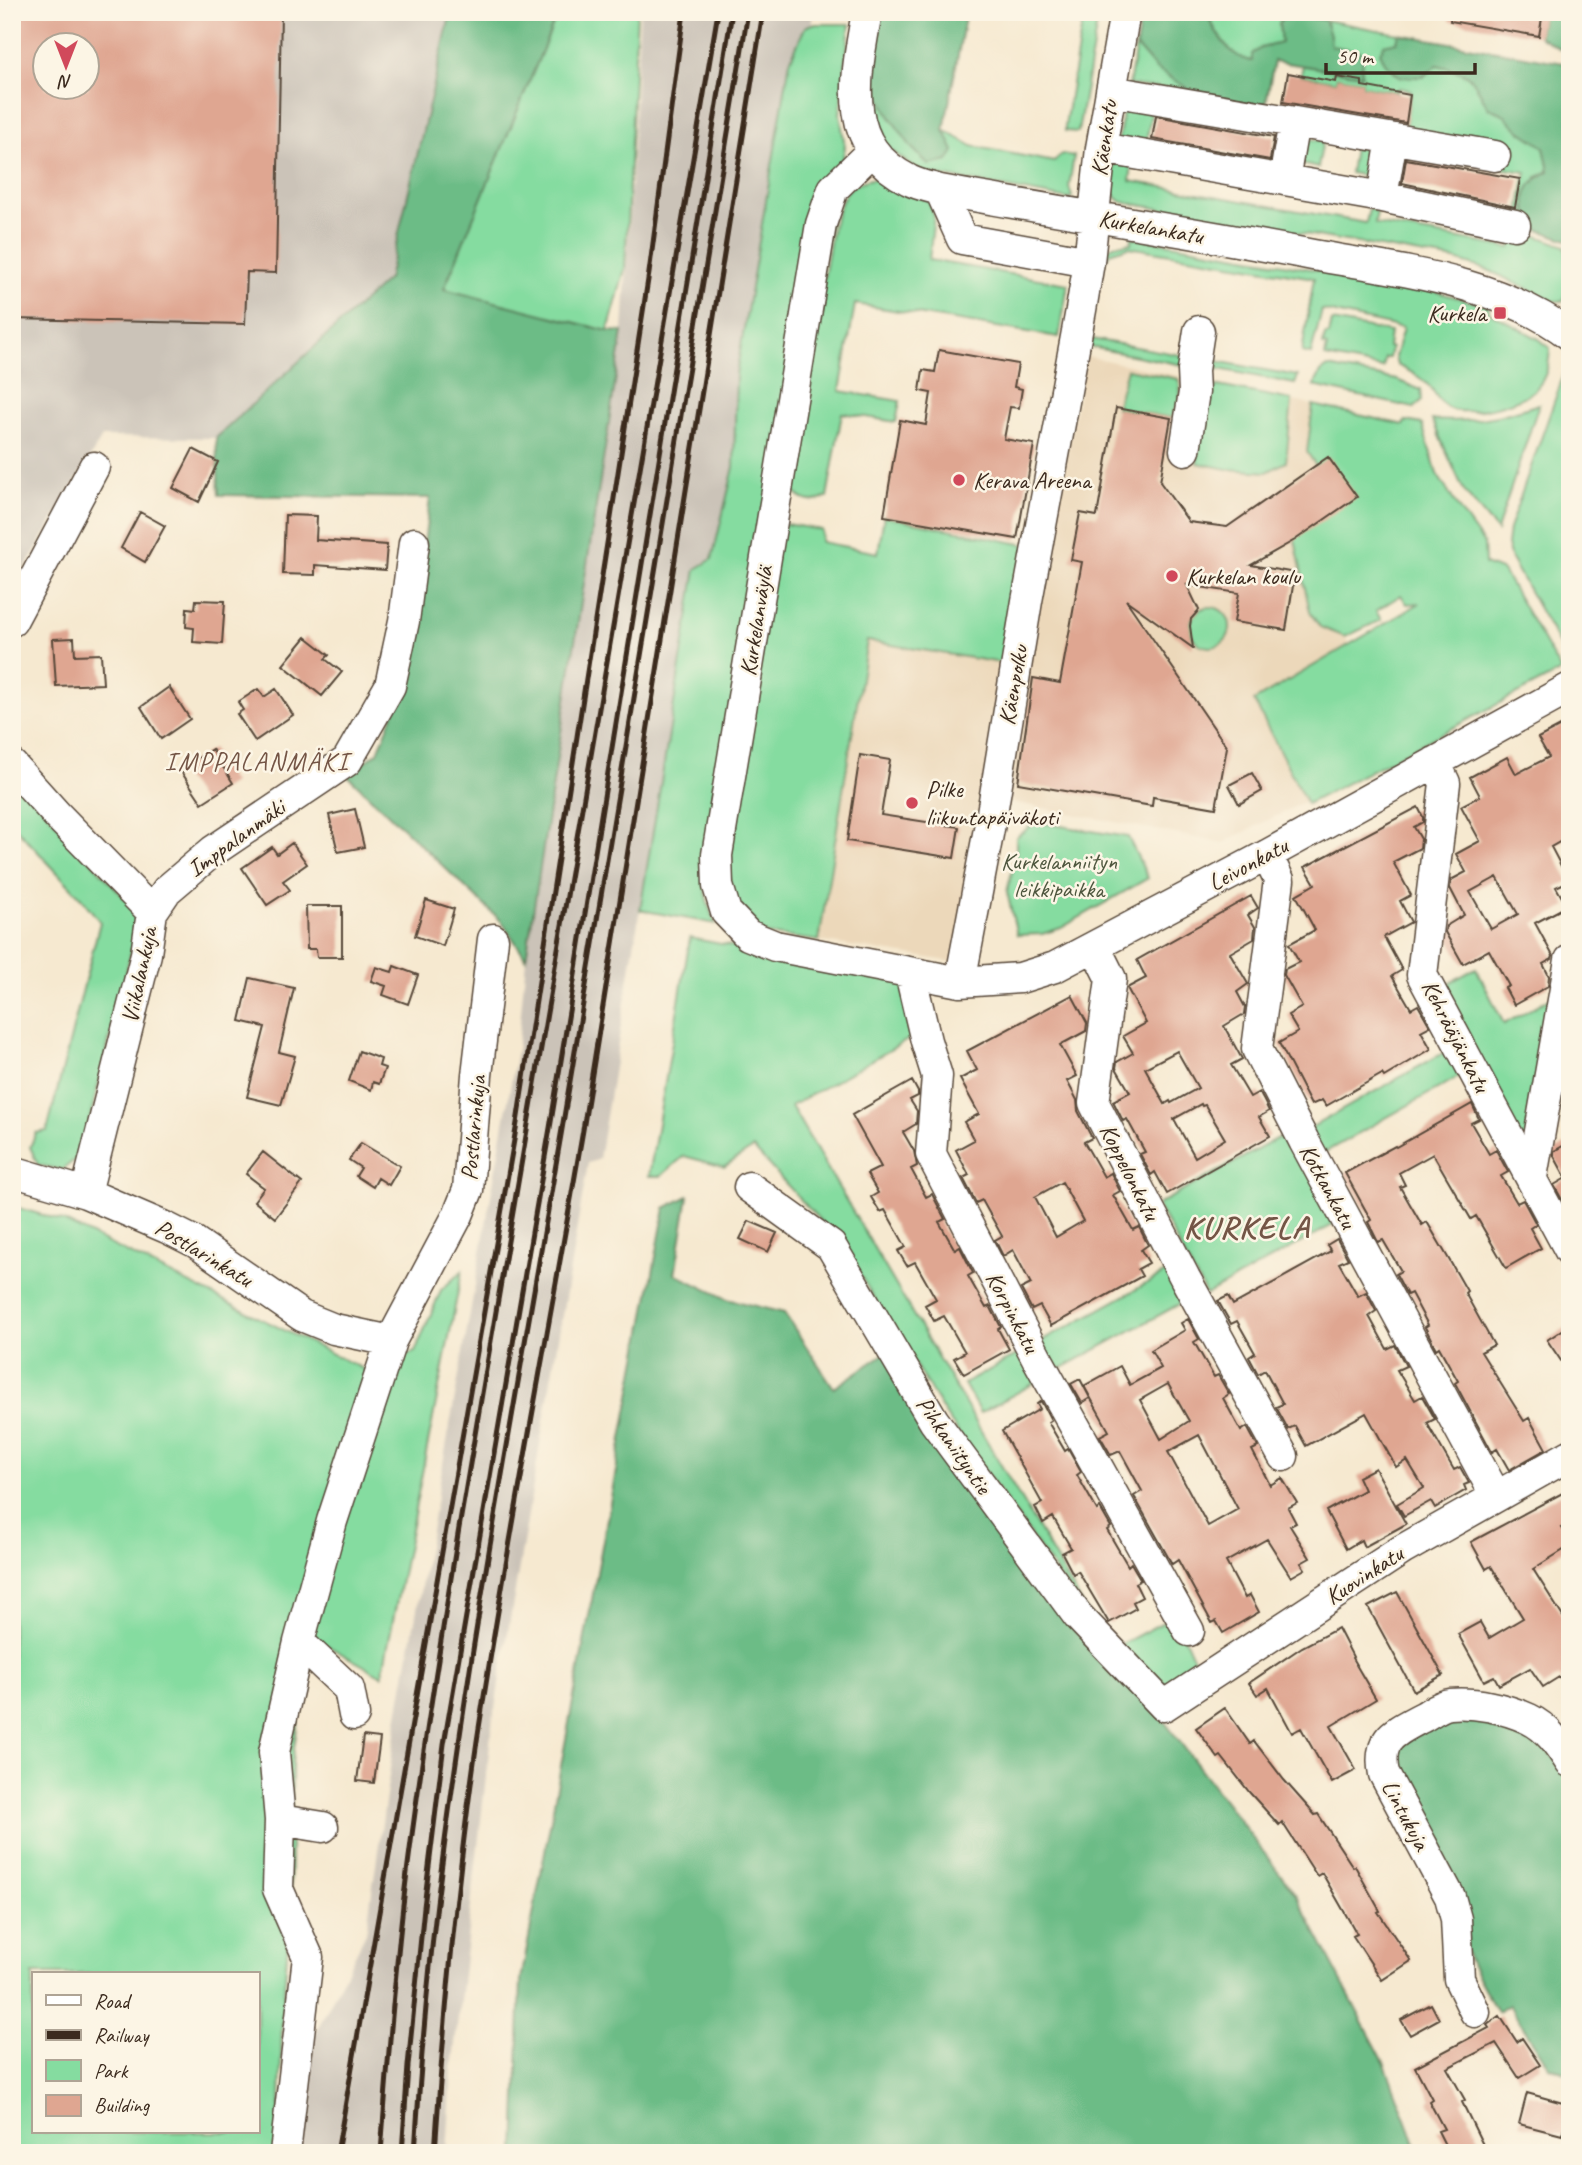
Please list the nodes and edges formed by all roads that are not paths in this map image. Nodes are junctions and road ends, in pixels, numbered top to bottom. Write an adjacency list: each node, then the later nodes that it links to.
1 (867, 12): 7 (street, Kurkelankatu)
2 (1125, 12): 3 (street, Käenkatu)
3 (1111, 91): 4 (street); 6 (street, Käenkatu)
4 (1294, 122): 5 (street); 9 (street)
5 (1392, 139): 8 (street); 11 (street)
6 (1101, 148): 9 (street); 12 (street, Käenkatu)
7 (872, 151): 10 (street, Kurkelankatu); 30 (street, Kurkelanväylä)
8 (1495, 156)
9 (1284, 180): 11 (street)
10 (940, 190): 12 (street, Kurkelankatu); 14 (street)
11 (1382, 197): 13 (street)
12 (1094, 217): 14 (street, Käenkatu); 16 (street, Kurkelankatu)
13 (1514, 225)
14 (1089, 262): 17 (street, Käenkatu)
15 (1199, 331): 18 (street)
16 (1570, 335)
17 (1067, 389): 31 (street, Käenpolku)
18 (1185, 450)
19 (94, 467): 21 (street)
20 (414, 543): 26 (street, Imppalanmäki)
21 (12, 621)
22 (1570, 688): 23 (street, Leivonkatu)
23 (1435, 762): 25 (street, Leivonkatu); 33 (street, Kehrääjänkatu)
24 (12, 765): 26 (street, Viikalankuja)
25 (1267, 855): 28 (street, Leivonkatu); 40 (street, Kotkankatu)
26 (152, 912): 35 (street, Viikalankuja)
27 (493, 939): 37 (street, Postlarinkuja)
28 (1095, 947): 31 (street, Leivonkatu); 39 (street, Koppelonkatu)
29 (1570, 960): 33 (street)
30 (910, 973): 31 (street, Leivonkatu); 41 (street, Korpinkatu)
31 (960, 982)
32 (12, 1171): 35 (street, Postlarinkatu)
33 (1532, 1177): 36 (street, Kehrääjänkatu)
34 (749, 1187): 43 (street, Pihkaniityntie)
35 (86, 1193): 37 (street, Postlarinkatu)
36 (1570, 1251)
37 (391, 1341): 42 (street, Postlarinkuja)
38 (1570, 1455): 40 (street, Kuovinkatu)
39 (1283, 1456)
40 (1496, 1496): 43 (street, Kuovinkatu)
41 (1188, 1631)
42 (299, 1642): 44 (street); 46 (street, Postlarinkuja)
43 (1164, 1706)
44 (354, 1715)
45 (1570, 1762): 48 (street, Lintukuja)
46 (281, 1820): 47 (street); 49 (street, Postlarinkuja)
47 (323, 1827)
48 (1475, 2012)
49 (285, 2153)

